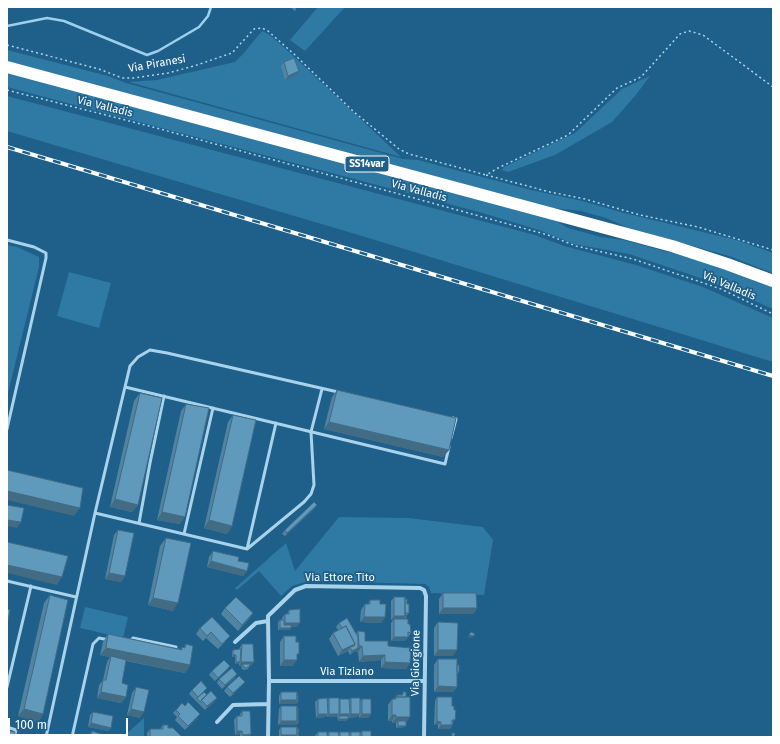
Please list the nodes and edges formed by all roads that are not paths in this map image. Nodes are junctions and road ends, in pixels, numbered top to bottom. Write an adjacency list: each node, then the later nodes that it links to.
1 (7, 67): 3 (highway, SS14var)
2 (7, 240): 11 (lane)
3 (773, 281)
4 (125, 387): 5 (lane); 7 (lane); 13 (lane)
5 (322, 388): 6 (lane); 12 (lane)
6 (344, 394)
7 (164, 396): 8 (lane); 14 (lane)
8 (213, 408): 10 (lane); 15 (lane)
9 (449, 418): 12 (lane)
10 (276, 423): 12 (lane); 16 (lane)
11 (7, 429)
12 (311, 432): 16 (lane)
13 (94, 513): 14 (lane); 20 (lane)
14 (139, 523): 15 (lane)
15 (184, 534): 16 (lane)
16 (247, 548)
17 (7, 580): 18 (lane)
18 (31, 586): 20 (lane); 28 (lane)
19 (424, 590): 21 (street, Via Ettore Tito); 27 (street, Via Giorgione)
20 (76, 598): 33 (lane)
21 (268, 621): 23 (street); 26 (street)
22 (113, 640): 34 (lane)
23 (235, 642)
24 (127, 643): 25 (lane)
25 (176, 647)
26 (269, 681): 27 (street, Via Tiziano); 29 (street)
27 (424, 681): 36 (street, Via Giorgione)
28 (7, 687)
29 (268, 704): 30 (street); 35 (street)
30 (217, 722)
31 (7, 728): 32 (lane)
32 (14, 737)
33 (46, 737)
34 (72, 737)
35 (268, 737)
36 (424, 737)

